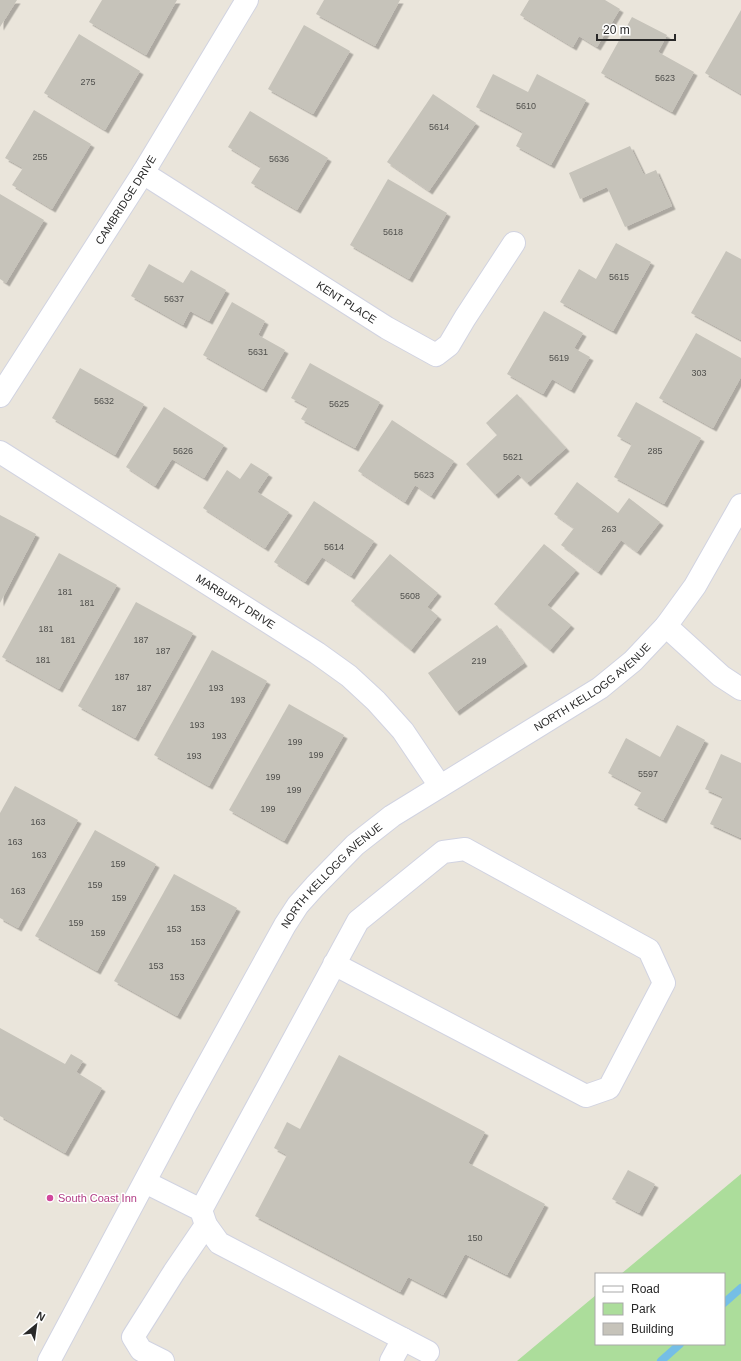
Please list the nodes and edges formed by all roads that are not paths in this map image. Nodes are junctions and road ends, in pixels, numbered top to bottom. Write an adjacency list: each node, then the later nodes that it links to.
1 (247, 0): 2 (street, CAMBRIDGE DRIVE)
2 (142, 173): 3 (street, KENT PLACE); 4 (street, CAMBRIDGE DRIVE)
3 (514, 243)
4 (0, 396)
5 (0, 452): 9 (street, MARBURY DRIVE)
6 (741, 505): 7 (street, NORTH KELLOGG AVENUE)
7 (666, 626): 8 (street); 9 (street, NORTH KELLOGG AVENUE)
8 (741, 689)
9 (440, 786): 11 (street, NORTH KELLOGG AVENUE)
10 (334, 964): 10 (street); 12 (street)
11 (145, 1182): 12 (street); 15 (street, NORTH KELLOGG AVENUE)
12 (203, 1218): 13 (street); 16 (street)
13 (402, 1339): 14 (street); 17 (street)
14 (428, 1352)
15 (49, 1361)
16 (164, 1361)
17 (391, 1361)

